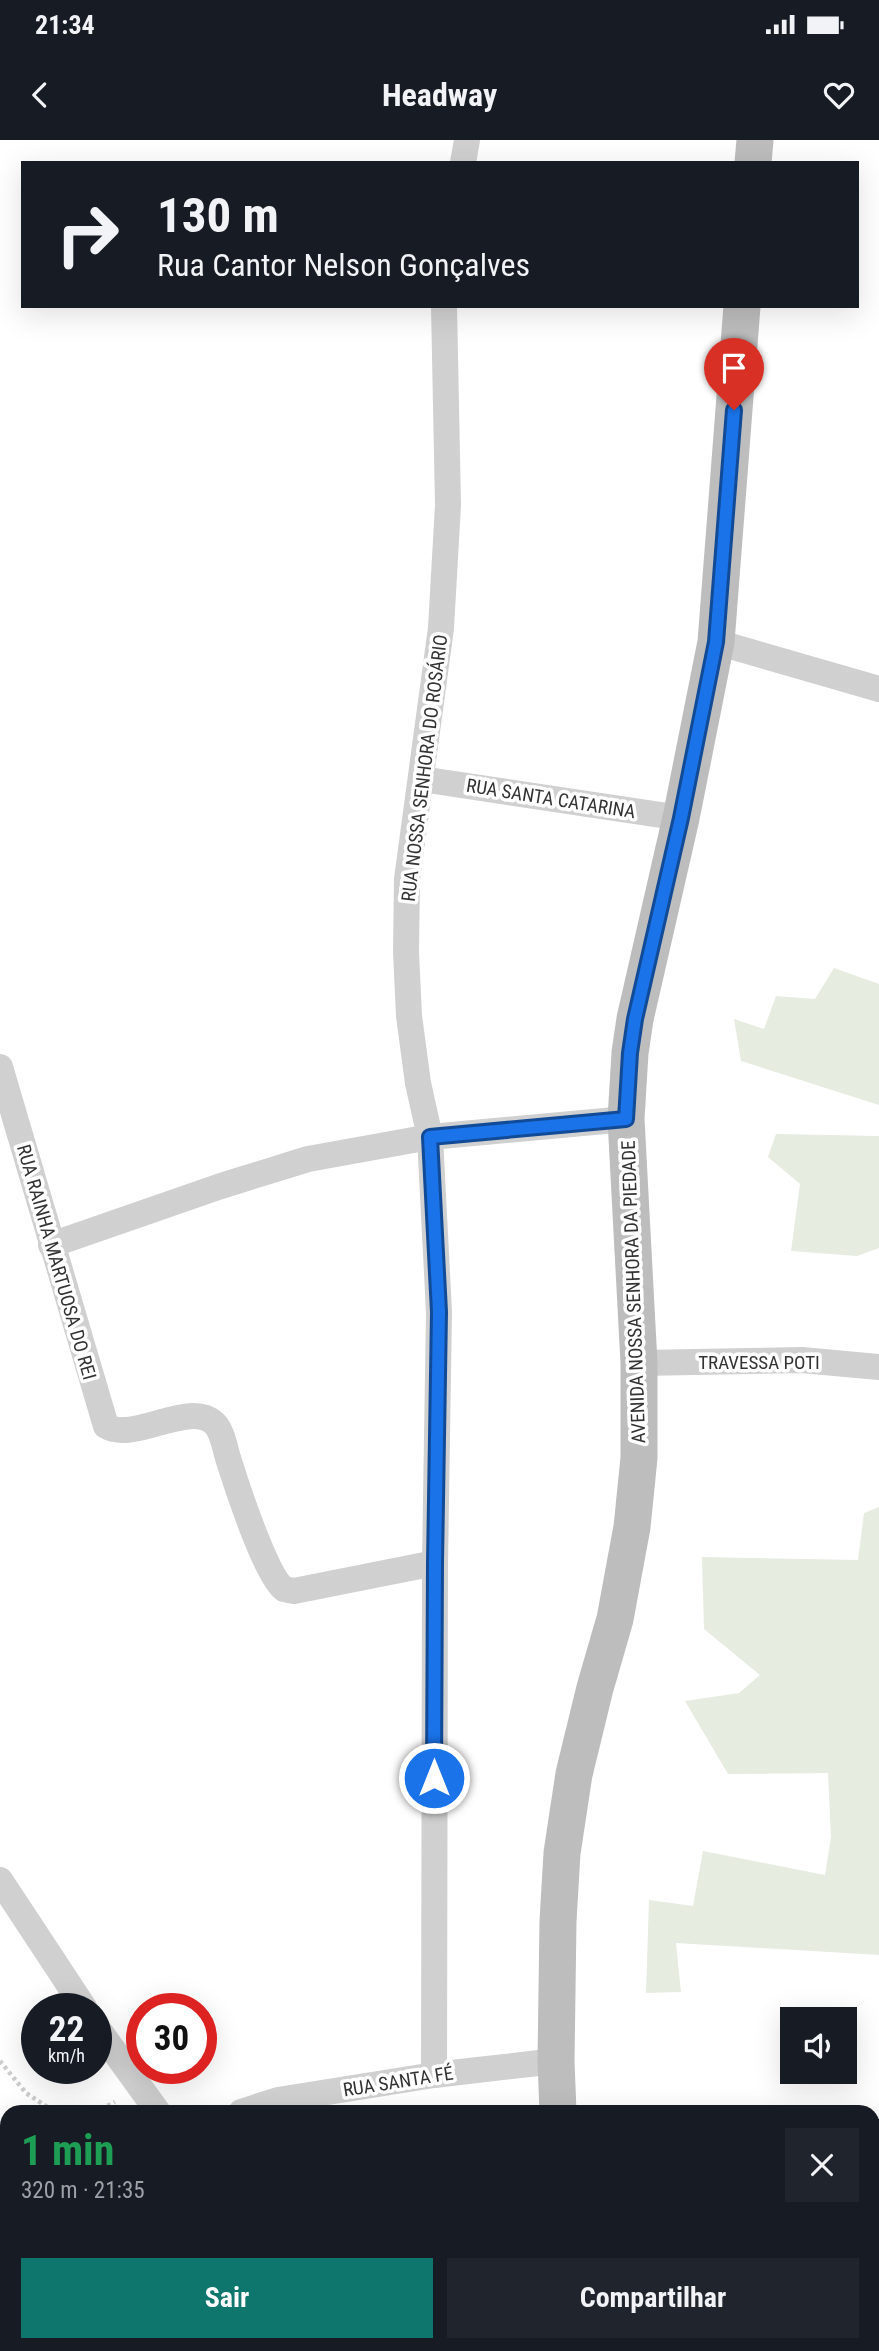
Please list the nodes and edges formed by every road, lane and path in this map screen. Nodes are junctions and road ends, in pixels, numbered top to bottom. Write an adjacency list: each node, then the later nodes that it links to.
1 (467, 140): 3 (street)
2 (755, 140): 4 (street)
3 (463, 161)
4 (753, 161)
5 (444, 308): 9 (street, RUA NOSSA SENHORA DO ROSÁRIO)
6 (742, 308): 7 (street, AVENIDA NOSSA SENHORA DA PIEDADE)
7 (716, 642): 8 (street); 10 (street, AVENIDA NOSSA SENHORA DA PIEDADE)
8 (879, 689)
9 (421, 779): 10 (street, RUA SANTA CATARINA); 13 (street, RUA NOSSA SENHORA DO ROSÁRIO)
10 (681, 818): 12 (street, AVENIDA NOSSA SENHORA DA PIEDADE)
11 (0, 1067): 14 (street, RUA RAINHA MARTUOSA DO REI)
12 (626, 1119): 13 (street); 15 (street, AVENIDA NOSSA SENHORA DA PIEDADE)
13 (430, 1137): 14 (street); 17 (street, RUA NOSSA SENHORA DO ROSÁRIO)
14 (51, 1245): 17 (street, RUA RAINHA MARTUOSA DO REI)
15 (639, 1363): 16 (street, TRAVESSA POTI); 22 (street, AVENIDA NOSSA SENHORA DA PIEDADE)
16 (879, 1367)
17 (435, 1563): 23 (street, RUA NOSSA SENHORA DO ROSÁRIO)
18 (0, 1880): 19 (street)
19 (74, 1993)
20 (112, 2048): 25 (street)
21 (0, 2061): 24 (path)
22 (556, 2061): 23 (street, RUA SANTA FÉ); 27 (street, AVENIDA NOSSA SENHORA DA PIEDADE)
23 (433, 2074): 26 (street, RUA SANTA FÉ)
24 (44, 2105)
25 (153, 2105)
26 (268, 2105)
27 (558, 2105)

